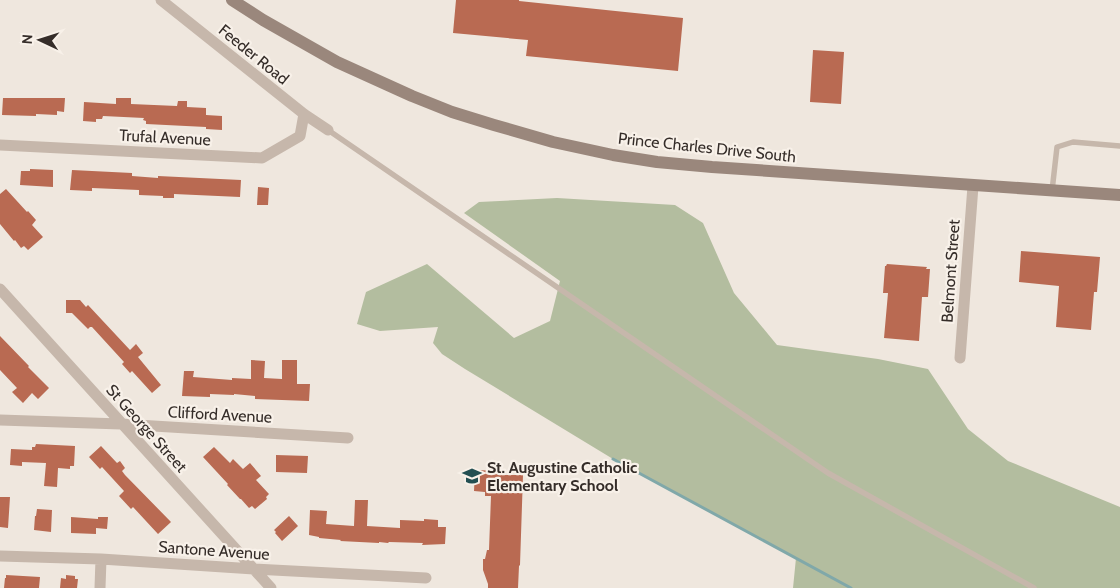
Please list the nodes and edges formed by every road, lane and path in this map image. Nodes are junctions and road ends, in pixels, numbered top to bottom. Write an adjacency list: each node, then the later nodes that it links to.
1 (161, 0): 3 (street, Feeder Road)
2 (232, 0): 7 (main road, Prince Charles Drive South)
3 (304, 114): 4 (street, Feeder Road); 5 (street, Trufal Avenue)
4 (328, 130): 21 (lane)
5 (0, 145)
6 (1120, 146): 8 (lane)
7 (973, 186): 8 (main road, Prince Charles Drive South); 11 (street, Belmont Street)
8 (1052, 191): 9 (main road, Prince Charles Drive South)
9 (1120, 195)
10 (0, 289): 13 (street, St George Street)
11 (960, 358)
12 (0, 420): 13 (street, Clifford Avenue)
13 (121, 424): 14 (street, Clifford Avenue); 17 (street, St George Street)
14 (348, 438)
15 (0, 556): 16 (street, Santone Avenue)
16 (101, 559): 17 (street, Santone Avenue); 19 (street)
17 (254, 569): 18 (street, Santone Avenue); 20 (street, St George Street)
18 (426, 578)
19 (100, 588)
20 (271, 588)
21 (1034, 588)

